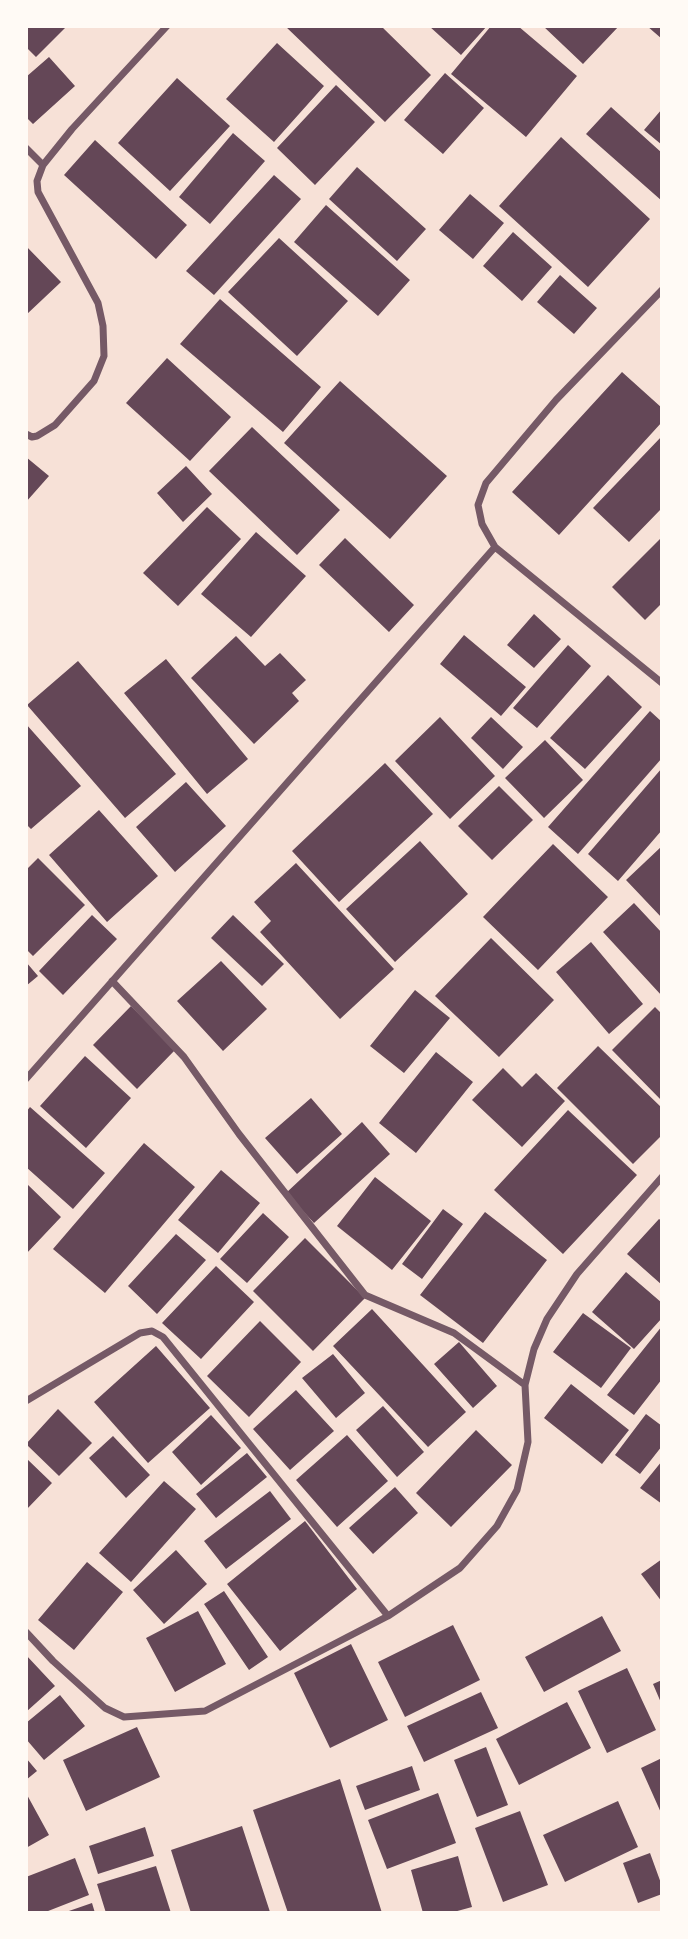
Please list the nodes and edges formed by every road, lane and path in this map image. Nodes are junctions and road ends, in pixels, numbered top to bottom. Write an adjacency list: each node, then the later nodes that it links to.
1 (167, 26): 3 (street)
2 (26, 148): 3 (street)
3 (43, 165): 5 (street)
4 (662, 290): 6 (street)
5 (26, 434)
6 (495, 547): 7 (street); 8 (street)
7 (662, 683)
8 (112, 981): 9 (street); 11 (street)
9 (26, 1079)
10 (662, 1177): 11 (street)
11 (525, 1385): 13 (street)
12 (26, 1401): 13 (street)
13 (387, 1616): 14 (street)
14 (26, 1632)

